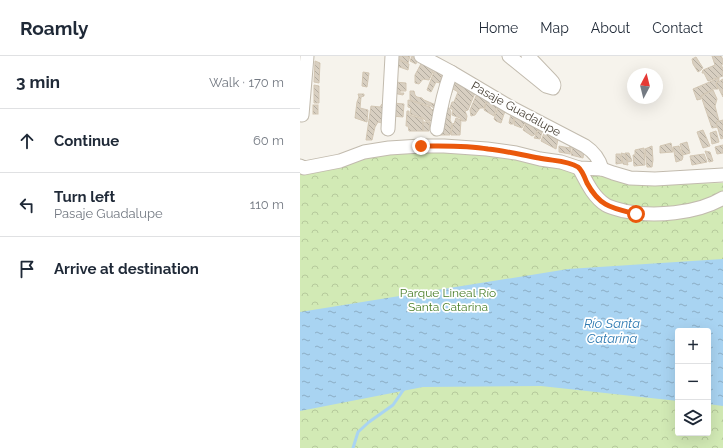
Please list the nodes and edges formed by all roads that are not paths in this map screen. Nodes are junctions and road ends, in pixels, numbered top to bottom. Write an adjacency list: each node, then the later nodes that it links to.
1 (307, 56): 7 (street)
2 (392, 56): 8 (street)
3 (421, 56): 6 (street, Pasaje Guadalupe)
4 (509, 56): 5 (street)
5 (528, 56)
6 (451, 72): 9 (street); 11 (street, Pasaje Guadalupe)
7 (302, 115)
8 (388, 129)
9 (437, 129)
10 (579, 168): 11 (street); 12 (street); 14 (street)
11 (602, 169): 13 (street)
12 (301, 170)
13 (723, 175)
14 (723, 198)

